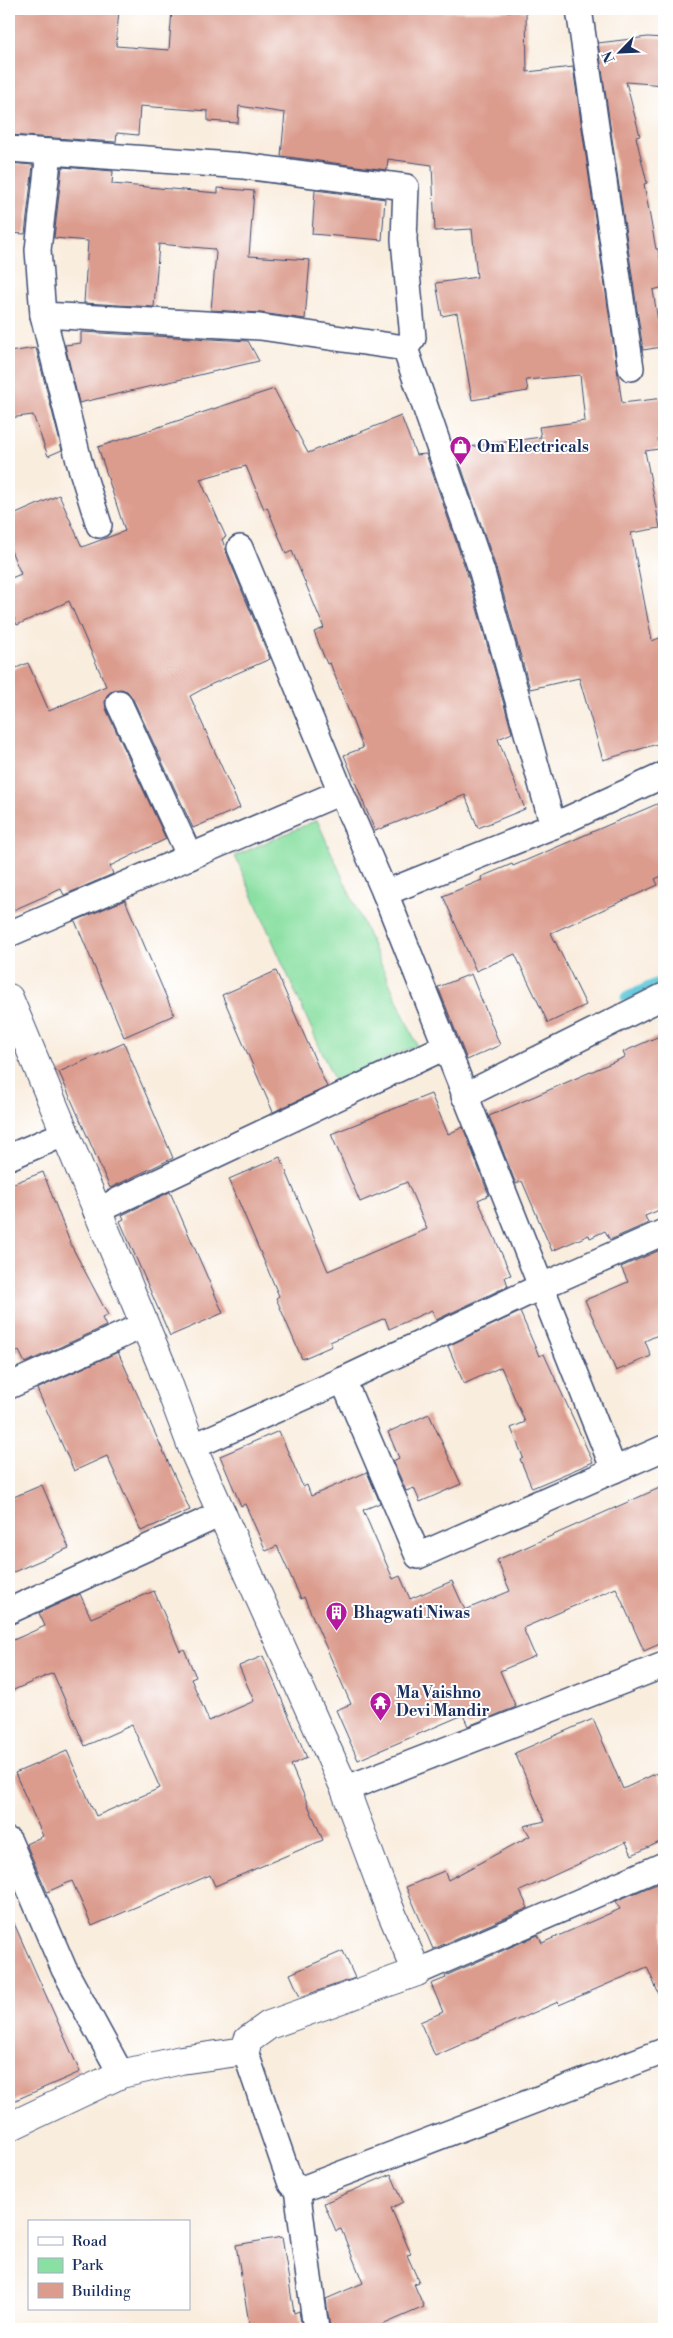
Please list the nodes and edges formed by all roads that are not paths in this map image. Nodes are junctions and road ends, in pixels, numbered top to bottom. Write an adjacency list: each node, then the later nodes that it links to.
1 (579, 9): 6 (street)
2 (9, 149): 3 (street)
3 (49, 152): 4 (street); 5 (street)
4 (43, 315): 5 (street); 7 (street)
5 (405, 348): 12 (street)
6 (631, 368)
7 (99, 525)
8 (240, 548): 11 (street)
9 (119, 703): 13 (street)
10 (664, 775): 12 (street)
11 (340, 792): 13 (street); 14 (street)
12 (553, 826): 14 (street)
13 (190, 857): 15 (street)
14 (385, 893): 18 (street)
15 (9, 934)
16 (664, 996): 19 (street)
17 (9, 998): 20 (street)
18 (446, 1047): 19 (street); 22 (street)
19 (464, 1096): 24 (street)
20 (66, 1133): 21 (street); 22 (street)
21 (9, 1157)
22 (96, 1211): 25 (street)
23 (664, 1232): 24 (street)
24 (540, 1287): 26 (street); 30 (street)
25 (144, 1325): 27 (street); 28 (street)
26 (343, 1380): 28 (street); 30 (street)
27 (9, 1386)
28 (192, 1447): 31 (street)
29 (664, 1448): 30 (street)
30 (614, 1470)
31 (223, 1513): 32 (street); 34 (street)
32 (9, 1611)
33 (664, 1665): 34 (street)
34 (345, 1789): 37 (street)
35 (9, 1841): 40 (street)
36 (664, 1865): 37 (street)
37 (417, 1972): 38 (street)
38 (245, 2051): 40 (street); 42 (street)
39 (664, 2051): 42 (street)
40 (121, 2074): 41 (street)
41 (9, 2127)
42 (297, 2189): 43 (street)
43 (316, 2329)

